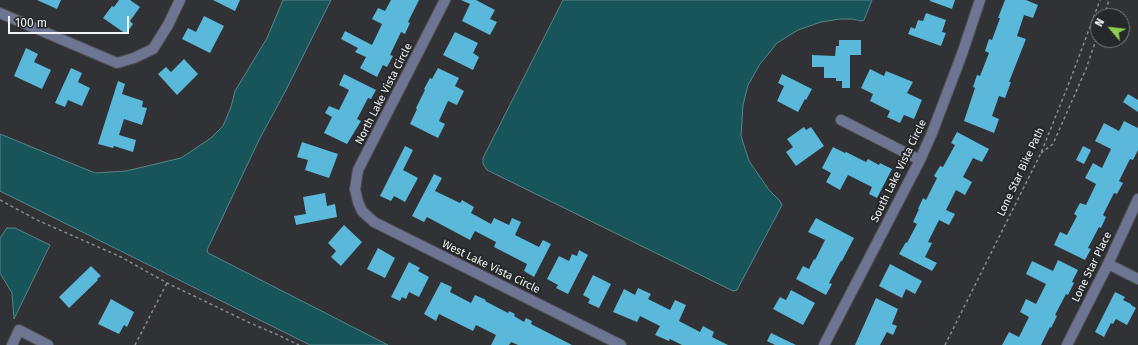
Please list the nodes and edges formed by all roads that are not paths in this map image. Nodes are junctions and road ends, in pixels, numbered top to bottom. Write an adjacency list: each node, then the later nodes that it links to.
1 (180, 0): 4 (street)
2 (446, 0): 8 (street, North Lake Vista Circle)
3 (980, 0): 6 (street, South Lake Vista Circle)
4 (0, 13)
5 (841, 120): 6 (street)
6 (920, 160): 14 (street, South Lake Vista Circle)
7 (1138, 199): 9 (street, Lone Star Place)
8 (358, 202): 13 (street, West Lake Vista Circle)
9 (1108, 264): 10 (street); 15 (street, Lone Star Place)
10 (1138, 279)
11 (12, 345): 12 (street)
12 (48, 345)
13 (621, 345)
14 (824, 345)
15 (1067, 345)

